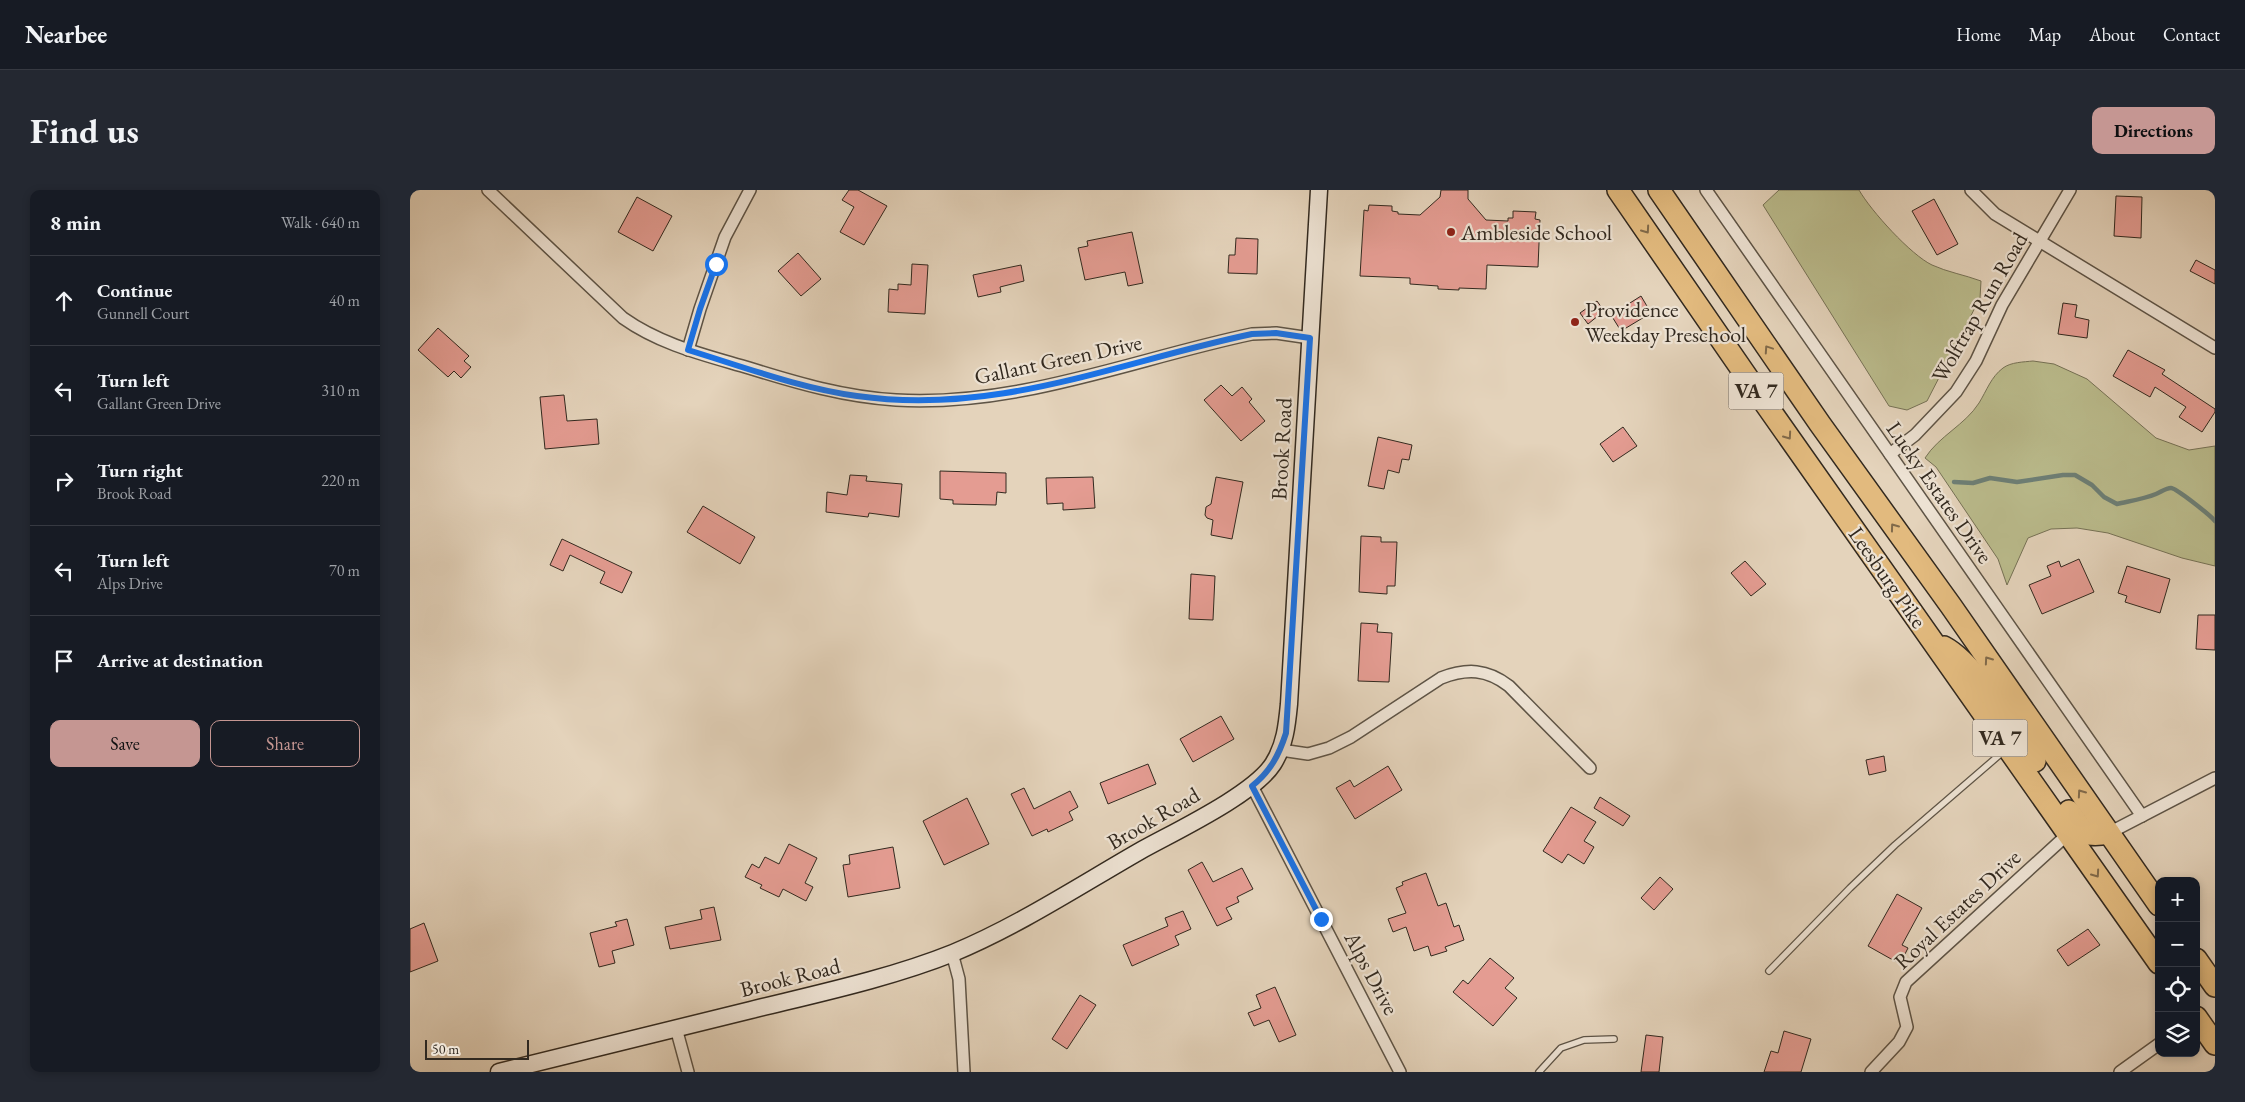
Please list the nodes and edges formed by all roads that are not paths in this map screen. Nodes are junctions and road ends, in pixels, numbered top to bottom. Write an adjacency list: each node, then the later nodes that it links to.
1 (488, 190): 12 (street, Gallant Green Drive)
2 (750, 190): 12 (street)
3 (1319, 190): 10 (street, Brook Road)
4 (1618, 190): 14 (highway, Leesburg Pike / VA 7, one-way to 14)
5 (1659, 190): 21 (highway, Leesburg Pike / VA 7, one-way to 5)
6 (1706, 190): 13 (street, Lucky Estates Drive)
7 (1971, 190): 9 (street)
8 (2070, 190): 9 (street, Wolftrap Run Road)
9 (2039, 242): 11 (street); 13 (street, Wolftrap Run Road)
10 (1310, 338): 12 (street, Gallant Green Drive); 16 (street, Brook Road)
11 (2215, 348)
12 (688, 350)
13 (1890, 454): 20 (street, Lucky Estates Drive)
14 (1932, 641): 15 (highway, Leesburg Pike / VA 7); 21 (highway)
15 (2008, 748): 22 (highway, Leesburg Pike / VA 7); 27 (lane)
16 (1281, 750): 17 (street); 19 (street, Brook Road)
17 (1590, 768)
18 (2215, 778): 20 (street)
19 (1252, 786): 24 (street, Brook Road); 37 (street, Alps Drive)
20 (2142, 816): 21 (street)
21 (2109, 833): 23 (highway, Leesburg Pike / VA 7)
22 (2068, 834): 25 (highway, Leesburg Pike / VA 7, one-way to 25); 39 (street, Royal Estates Drive)
23 (2155, 899)
24 (952, 953): 30 (street, Brook Road); 36 (street)
25 (2155, 957)
26 (2200, 965): 28 (highway)
27 (1768, 971)
28 (2215, 986)
29 (2200, 1023): 32 (highway)
30 (676, 1028): 34 (street, Brook Road); 35 (street)
31 (1614, 1039): 38 (lane)
32 (2215, 1044)
33 (2155, 1047): 40 (street)
34 (499, 1072)
35 (688, 1072)
36 (964, 1072)
37 (1400, 1072)
38 (1539, 1072)
39 (1871, 1072)
40 (2120, 1072)

